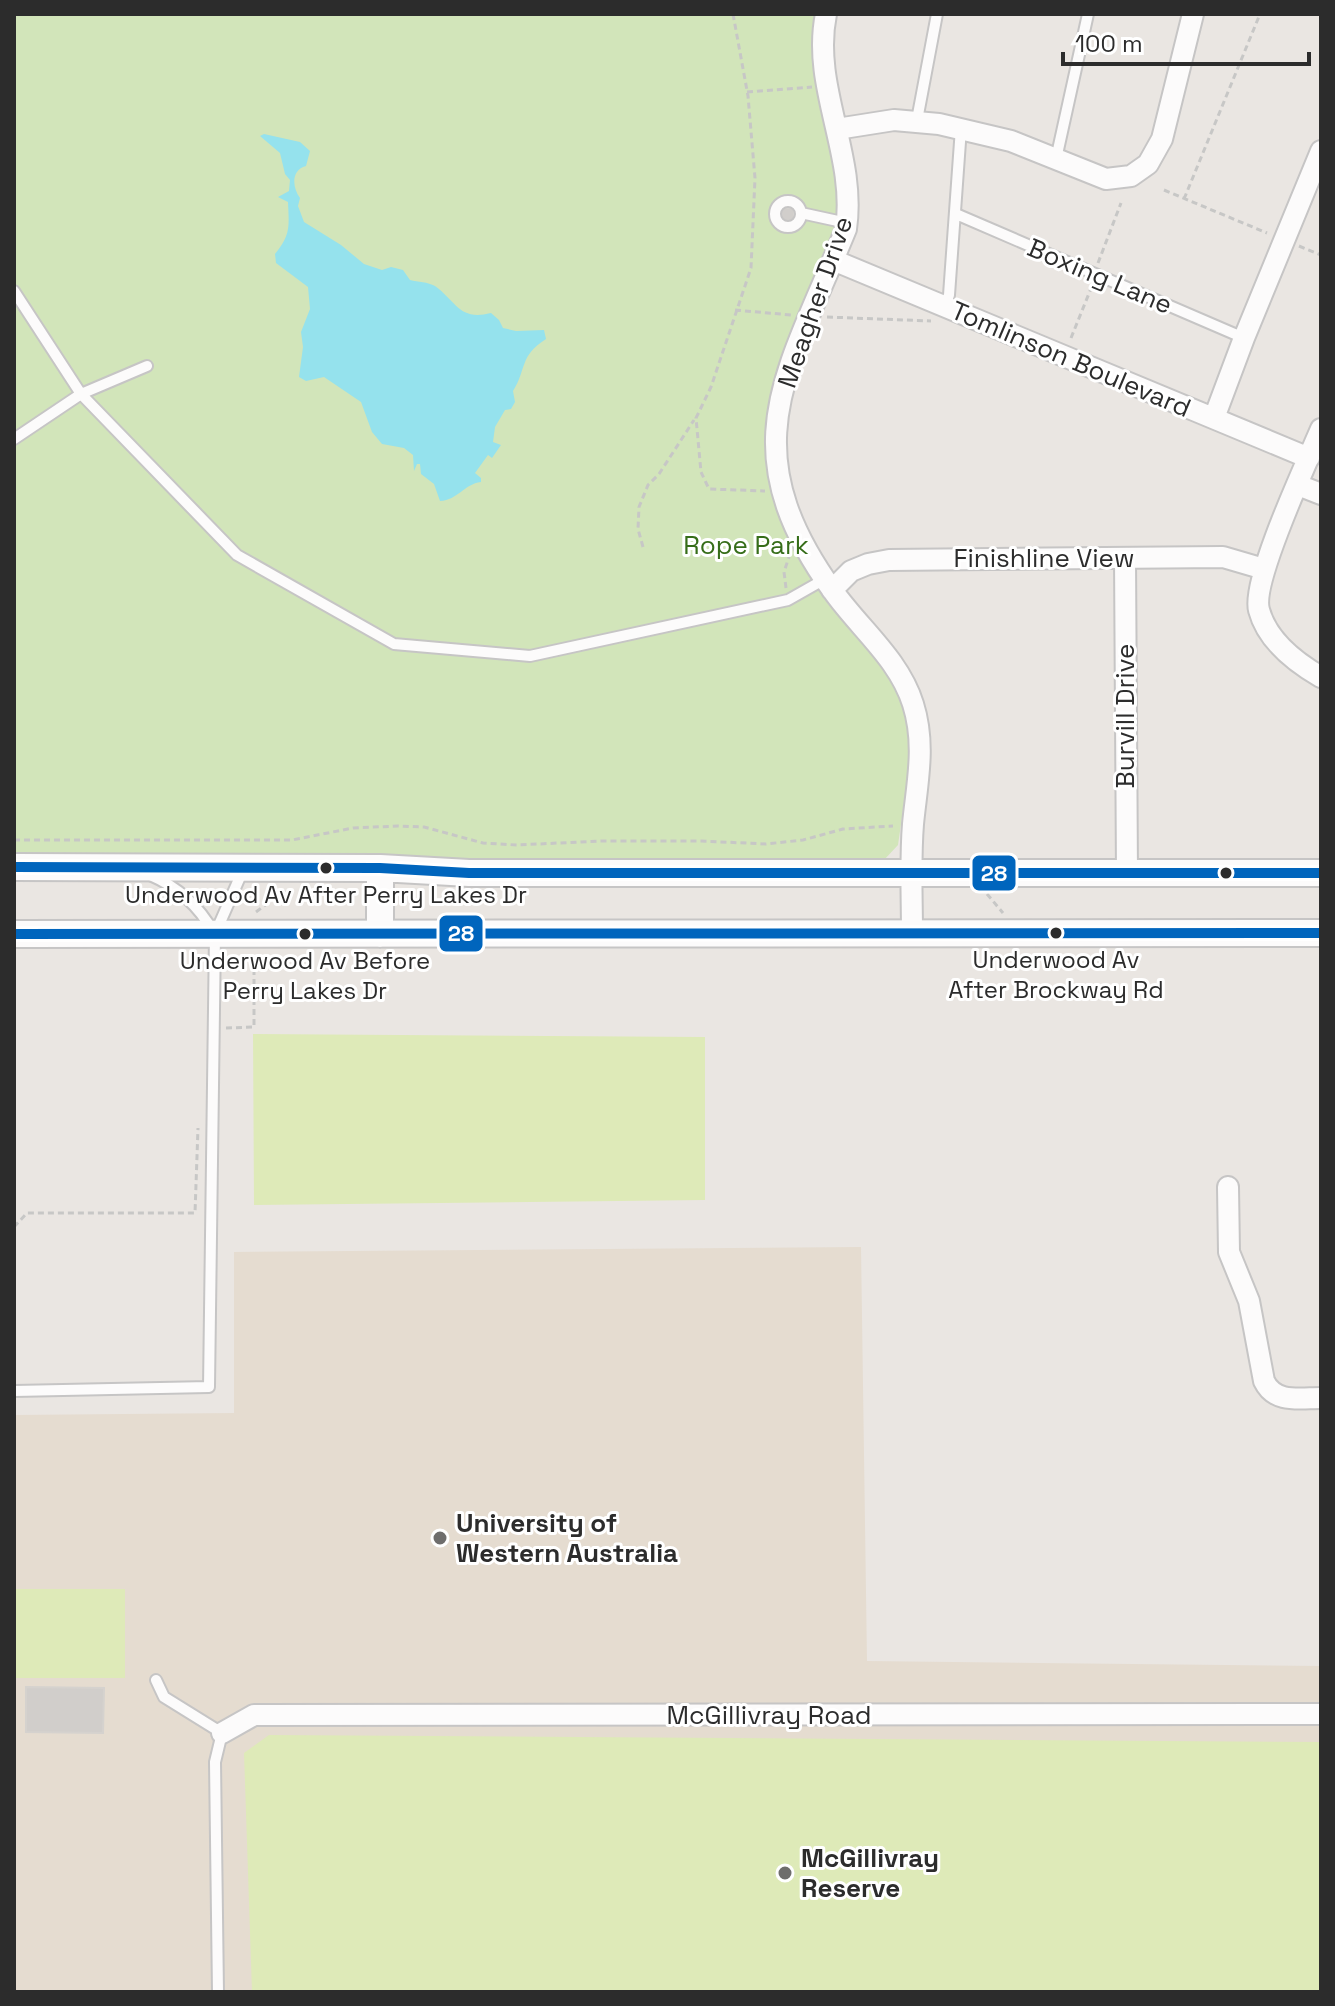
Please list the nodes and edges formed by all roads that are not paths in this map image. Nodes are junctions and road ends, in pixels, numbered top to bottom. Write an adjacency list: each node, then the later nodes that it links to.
1 (826, 14): 7 (street, Meagher Drive)
2 (937, 14): 5 (lane)
3 (1088, 14): 9 (lane)
4 (1193, 14): 9 (street)
5 (917, 120): 6 (street); 7 (street)
6 (961, 128): 9 (street); 11 (lane)
7 (837, 129): 12 (street, Meagher Drive)
8 (1321, 151): 16 (street)
9 (1056, 159)
10 (801, 213): 12 (lane)
11 (956, 214): 15 (lane); 16 (lane, Boxing Lane)
12 (847, 223): 13 (street, Meagher Drive)
13 (833, 260): 15 (street, Tomlinson Boulevard); 27 (street, Meagher Drive)
14 (14, 291): 18 (lane)
15 (940, 314): 19 (street, Tomlinson Boulevard)
16 (1244, 338): 19 (street)
17 (147, 366): 18 (lane)
18 (81, 394): 21 (lane); 27 (lane)
19 (1214, 418): 22 (street, Tomlinson Boulevard)
20 (1321, 429): 22 (street)
21 (14, 439)
22 (1309, 458): 23 (street)
23 (1298, 485): 24 (street); 26 (street)
24 (1321, 494)
25 (1125, 558): 26 (street, Finishline View); 27 (street, Finishline View); 35 (street, Burvill Drive)
26 (1264, 569): 28 (street)
27 (829, 584): 33 (street, Meagher Drive)
28 (1321, 677)
29 (245, 866): 31 (main road); 32 (main road); 38 (lane)
30 (14, 867): 31 (main road)
31 (132, 867): 38 (lane)
32 (380, 868): 33 (main road); 39 (main road)
33 (912, 873): 35 (main road); 40 (street, Meagher Drive)
34 (1321, 873): 35 (main road)
35 (1127, 874)
36 (1321, 933): 40 (main road)
37 (14, 934): 38 (main road)
38 (215, 934): 39 (main road); 42 (lane)
39 (380, 934): 40 (main road)
40 (912, 934)
41 (1228, 1187): 43 (street)
42 (14, 1391)
43 (1321, 1398)
44 (156, 1680): 46 (lane)
45 (1321, 1714): 46 (street, McGillivray Road)
46 (222, 1733): 47 (lane)
47 (218, 1992)

